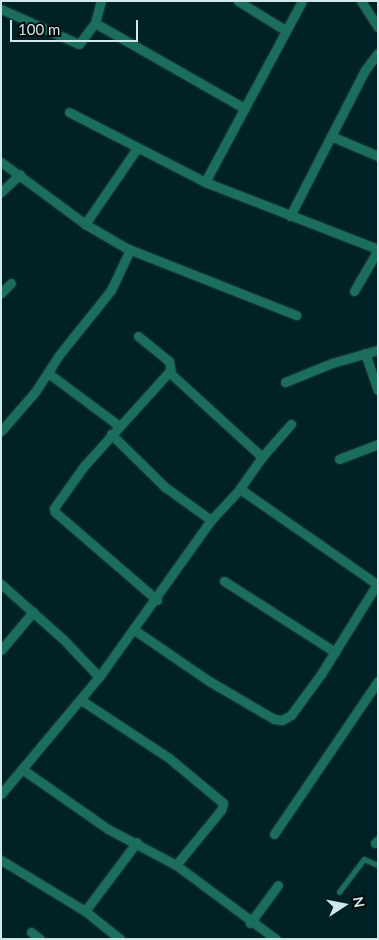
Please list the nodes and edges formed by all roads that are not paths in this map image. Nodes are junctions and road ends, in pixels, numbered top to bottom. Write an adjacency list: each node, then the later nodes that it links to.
1 (101, 1): 6 (street)
2 (238, 1): 8 (street)
3 (302, 1): 8 (street)
4 (361, 1): 7 (street)
5 (1, 9): 6 (street)
6 (94, 23): 10 (street)
7 (378, 27)
8 (285, 30): 10 (street)
9 (378, 53): 12 (street)
10 (244, 108): 17 (street)
11 (69, 112): 13 (street)
12 (331, 136): 14 (street); 19 (street)
13 (138, 147): 17 (street); 20 (street)
14 (378, 156)
15 (1, 162): 16 (street)
16 (20, 174): 18 (street); 20 (street)
17 (205, 182): 19 (street)
18 (1, 192)
19 (290, 216): 22 (street)
20 (85, 224): 21 (street)
21 (130, 250): 26 (street); 31 (street)
22 (378, 250): 24 (street)
23 (11, 283): 25 (street)
24 (354, 291)
25 (1, 293)
26 (296, 315)
27 (138, 336): 30 (street)
28 (378, 350): 29 (street)
29 (365, 353): 32 (street); 33 (street)
30 (171, 372): 35 (street); 39 (street)
31 (48, 373): 35 (street); 36 (street)
32 (285, 382)
33 (378, 390)
34 (291, 424): 39 (street)
35 (118, 425): 37 (street)
36 (1, 431)
37 (111, 434): 42 (street); 46 (street)
38 (378, 444): 40 (street)
39 (262, 457): 41 (street)
40 (339, 459)
41 (240, 489): 42 (street); 44 (street)
42 (212, 520): 46 (street)
43 (224, 581): 50 (street)
44 (377, 582): 50 (street)
45 (1, 584): 47 (street)
46 (157, 600): 48 (street)
47 (33, 612): 49 (street); 51 (street)
48 (133, 629): 50 (street); 51 (street)
49 (1, 650)
50 (335, 652)
51 (99, 677): 53 (street)
52 (378, 681): 56 (street)
53 (81, 700): 54 (street); 59 (street)
54 (22, 769): 55 (street); 57 (street)
55 (1, 794)
56 (274, 834)
57 (137, 842): 59 (street); 63 (street)
58 (1, 860): 63 (street)
59 (176, 865): 64 (street)
60 (378, 865): 62 (lane)
61 (278, 885): 64 (street)
62 (339, 892)
63 (85, 911): 67 (street)
64 (250, 923): 68 (street)
65 (31, 932): 66 (street)
66 (40, 939)
67 (120, 939)
68 (276, 939)

